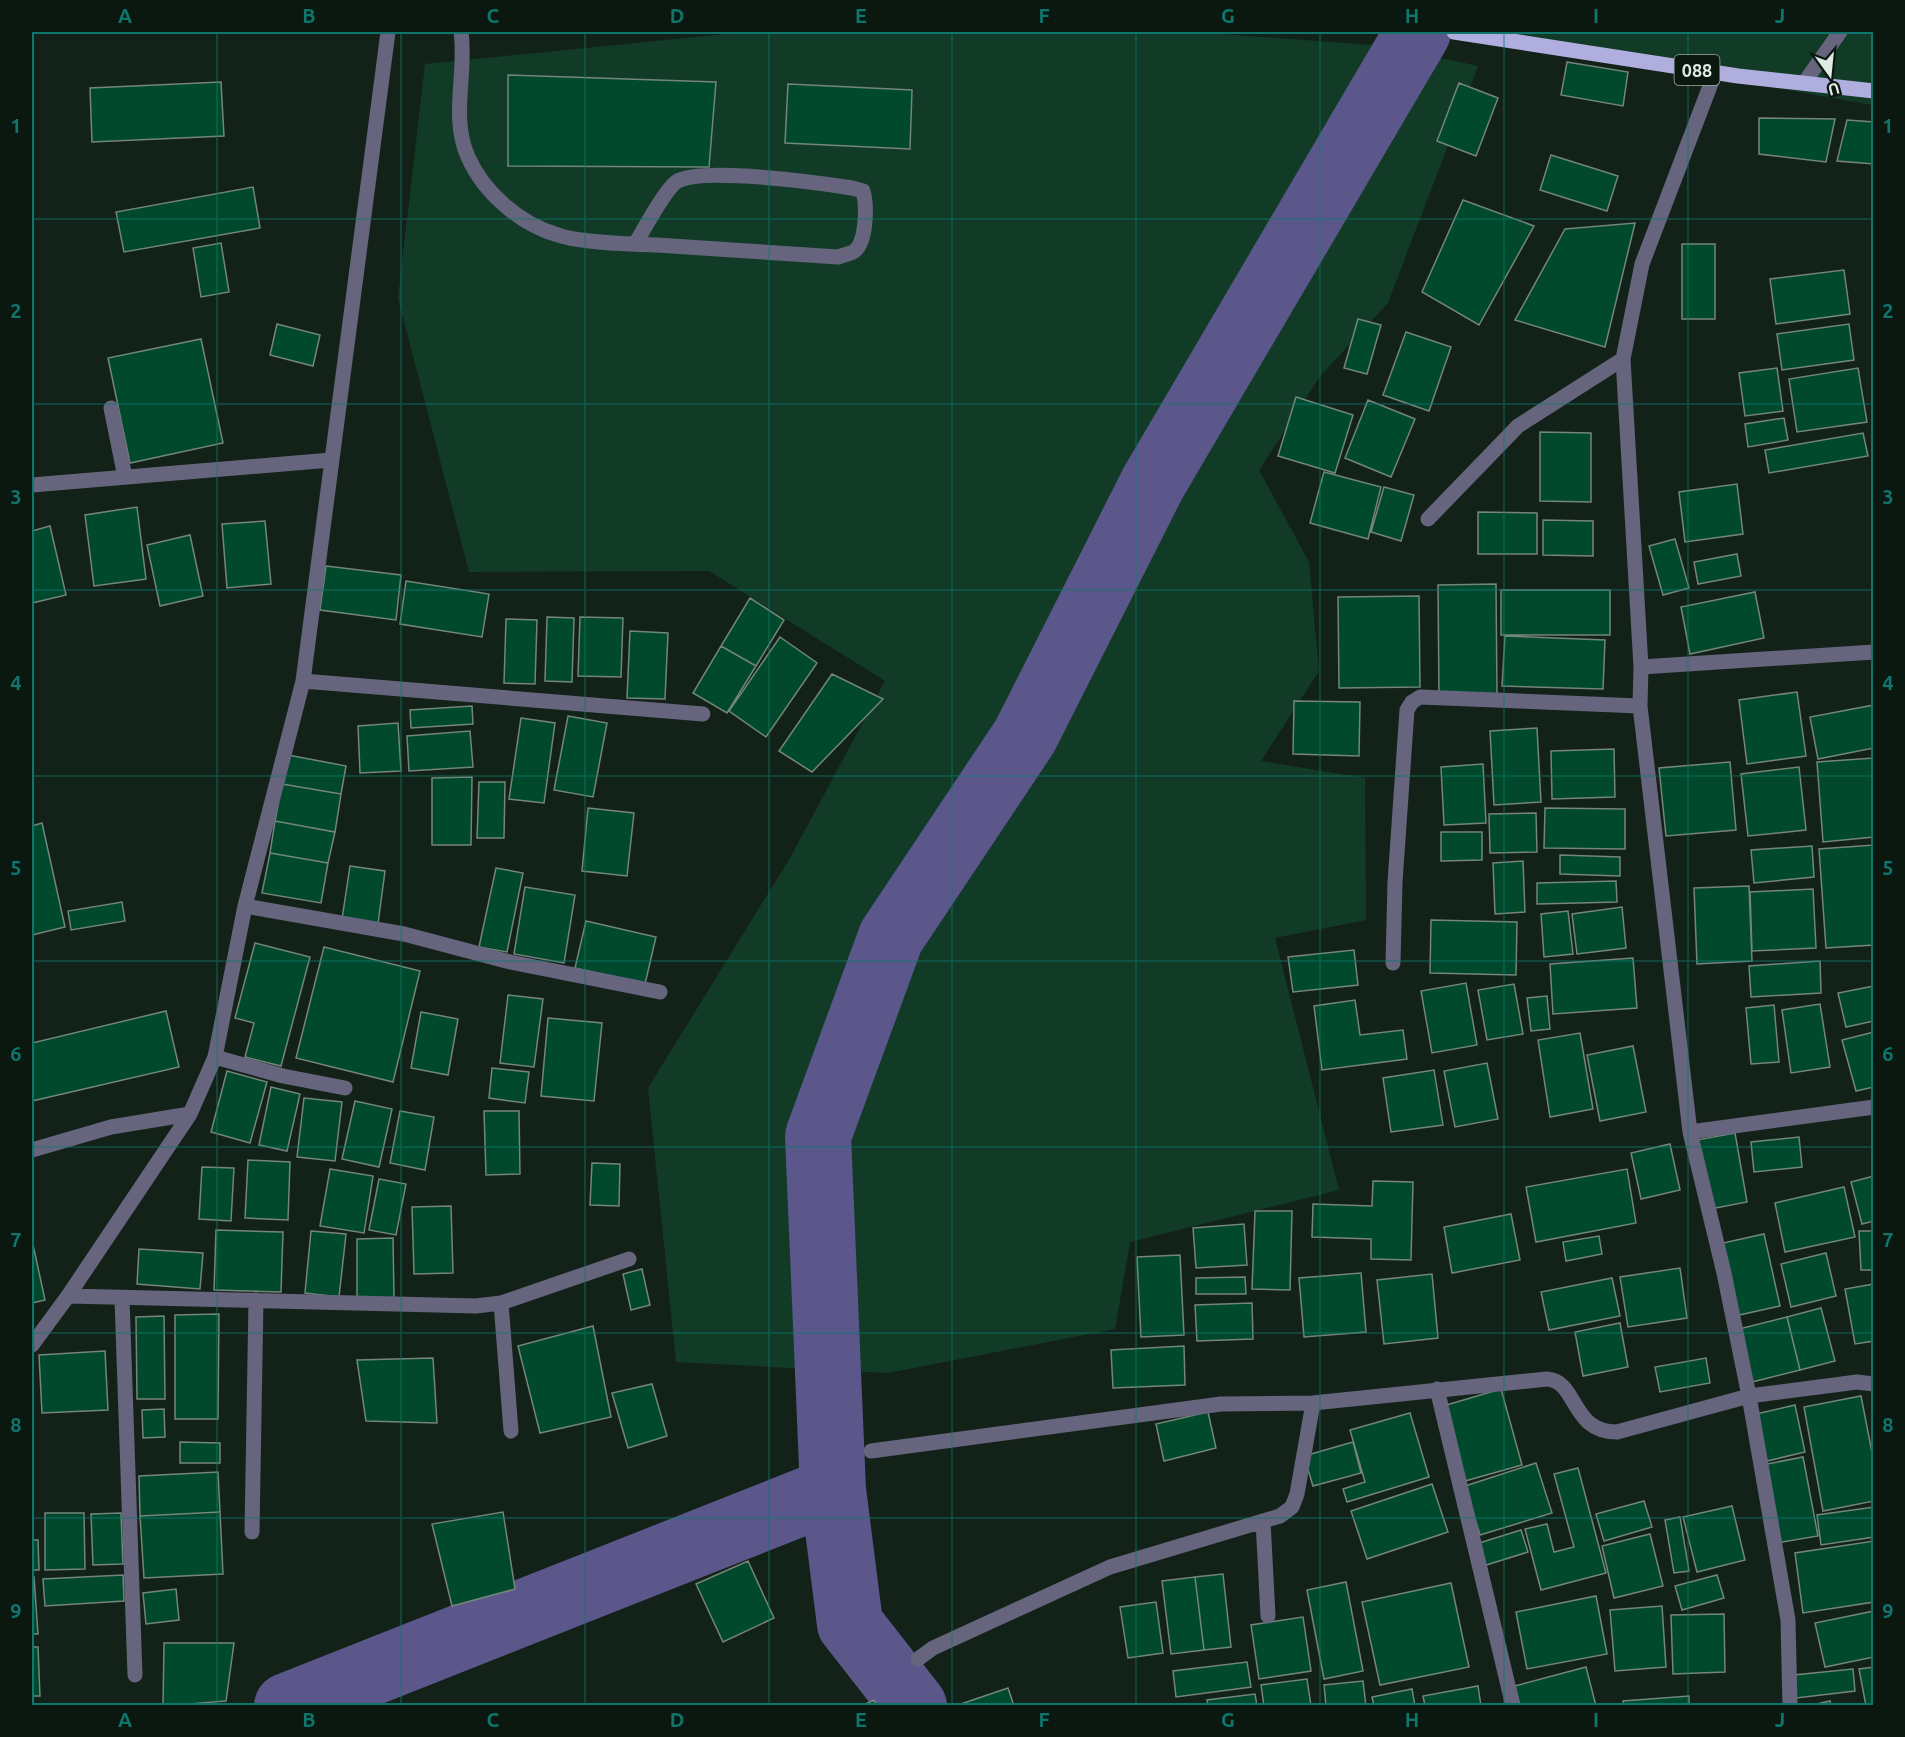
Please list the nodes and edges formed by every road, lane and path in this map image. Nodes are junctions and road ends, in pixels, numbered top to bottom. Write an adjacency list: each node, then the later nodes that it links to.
1 (388, 32): 11 (street)
2 (460, 32): 8 (street)
3 (1454, 32): 5 (main road, 088)
4 (1840, 32): 6 (street)
5 (1715, 73): 6 (main road, 088); 9 (street)
6 (1804, 83): 7 (main road, 088)
7 (1874, 91)
8 (634, 244): 8 (street)
9 (1623, 359): 14 (street); 16 (street)
10 (111, 408): 12 (street)
11 (331, 460): 12 (street); 17 (street)
12 (125, 477): 13 (street)
13 (32, 485)
14 (1428, 519)
15 (1874, 652): 16 (street)
16 (1641, 667): 18 (street)
17 (303, 681): 19 (street); 20 (street)
18 (1640, 706): 21 (street); 27 (street)
19 (703, 714)
20 (245, 906): 22 (street); 23 (street)
21 (1393, 963)
22 (660, 992)
23 (215, 1057): 24 (street); 26 (street)
24 (345, 1088)
25 (1874, 1107): 27 (street)
26 (190, 1114): 28 (street); 30 (street)
27 (1690, 1132): 37 (street)
28 (32, 1150)
29 (629, 1259): 33 (street)
30 (68, 1296): 31 (street); 34 (street)
31 (122, 1299): 32 (street); 45 (street)
32 (256, 1300): 33 (street); 42 (street)
33 (501, 1303): 39 (street)
34 (32, 1345)
35 (1874, 1384): 37 (street)
36 (1437, 1389): 37 (street); 38 (street); 46 (street)
37 (1749, 1396): 47 (street)
38 (1312, 1403): 40 (street); 41 (street)
39 (511, 1431)
40 (871, 1451)
41 (1263, 1521): 43 (street); 44 (street)
42 (252, 1532)
43 (1268, 1616)
44 (918, 1659)
45 (135, 1675)
46 (1513, 1706)
47 (1790, 1706)

